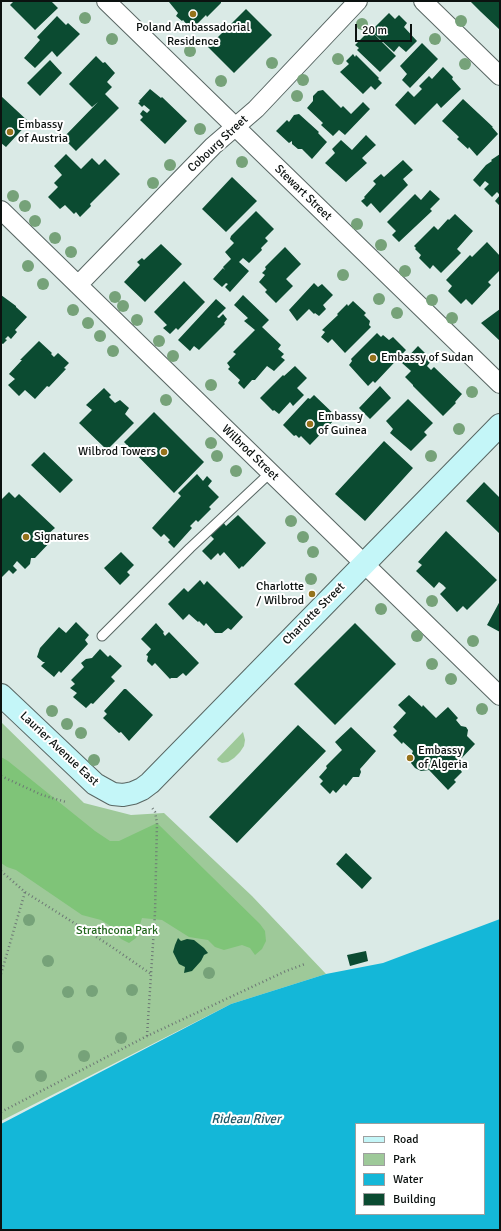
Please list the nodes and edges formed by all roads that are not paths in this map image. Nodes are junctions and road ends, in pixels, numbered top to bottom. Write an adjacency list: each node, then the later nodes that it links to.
1 (106, 1): 5 (street, Stewart Street)
2 (358, 1): 5 (street, Cobourg Street)
3 (423, 1): 4 (street)
4 (500, 76)
5 (235, 127): 7 (street, Cobourg Street); 8 (street, Stewart Street)
6 (1, 210): 7 (street, Wilbrod Street)
7 (78, 285): 10 (street, Wilbrod Street)
8 (500, 384)
9 (500, 425): 11 (street, Charlotte Street)
10 (270, 473): 11 (street, Wilbrod Street); 12 (lane)
11 (364, 564): 14 (street, Wilbrod Street); 15 (street, Charlotte Street)
12 (102, 636)
13 (1, 695): 15 (street, Laurier Avenue East)
14 (500, 696)
15 (123, 795)

